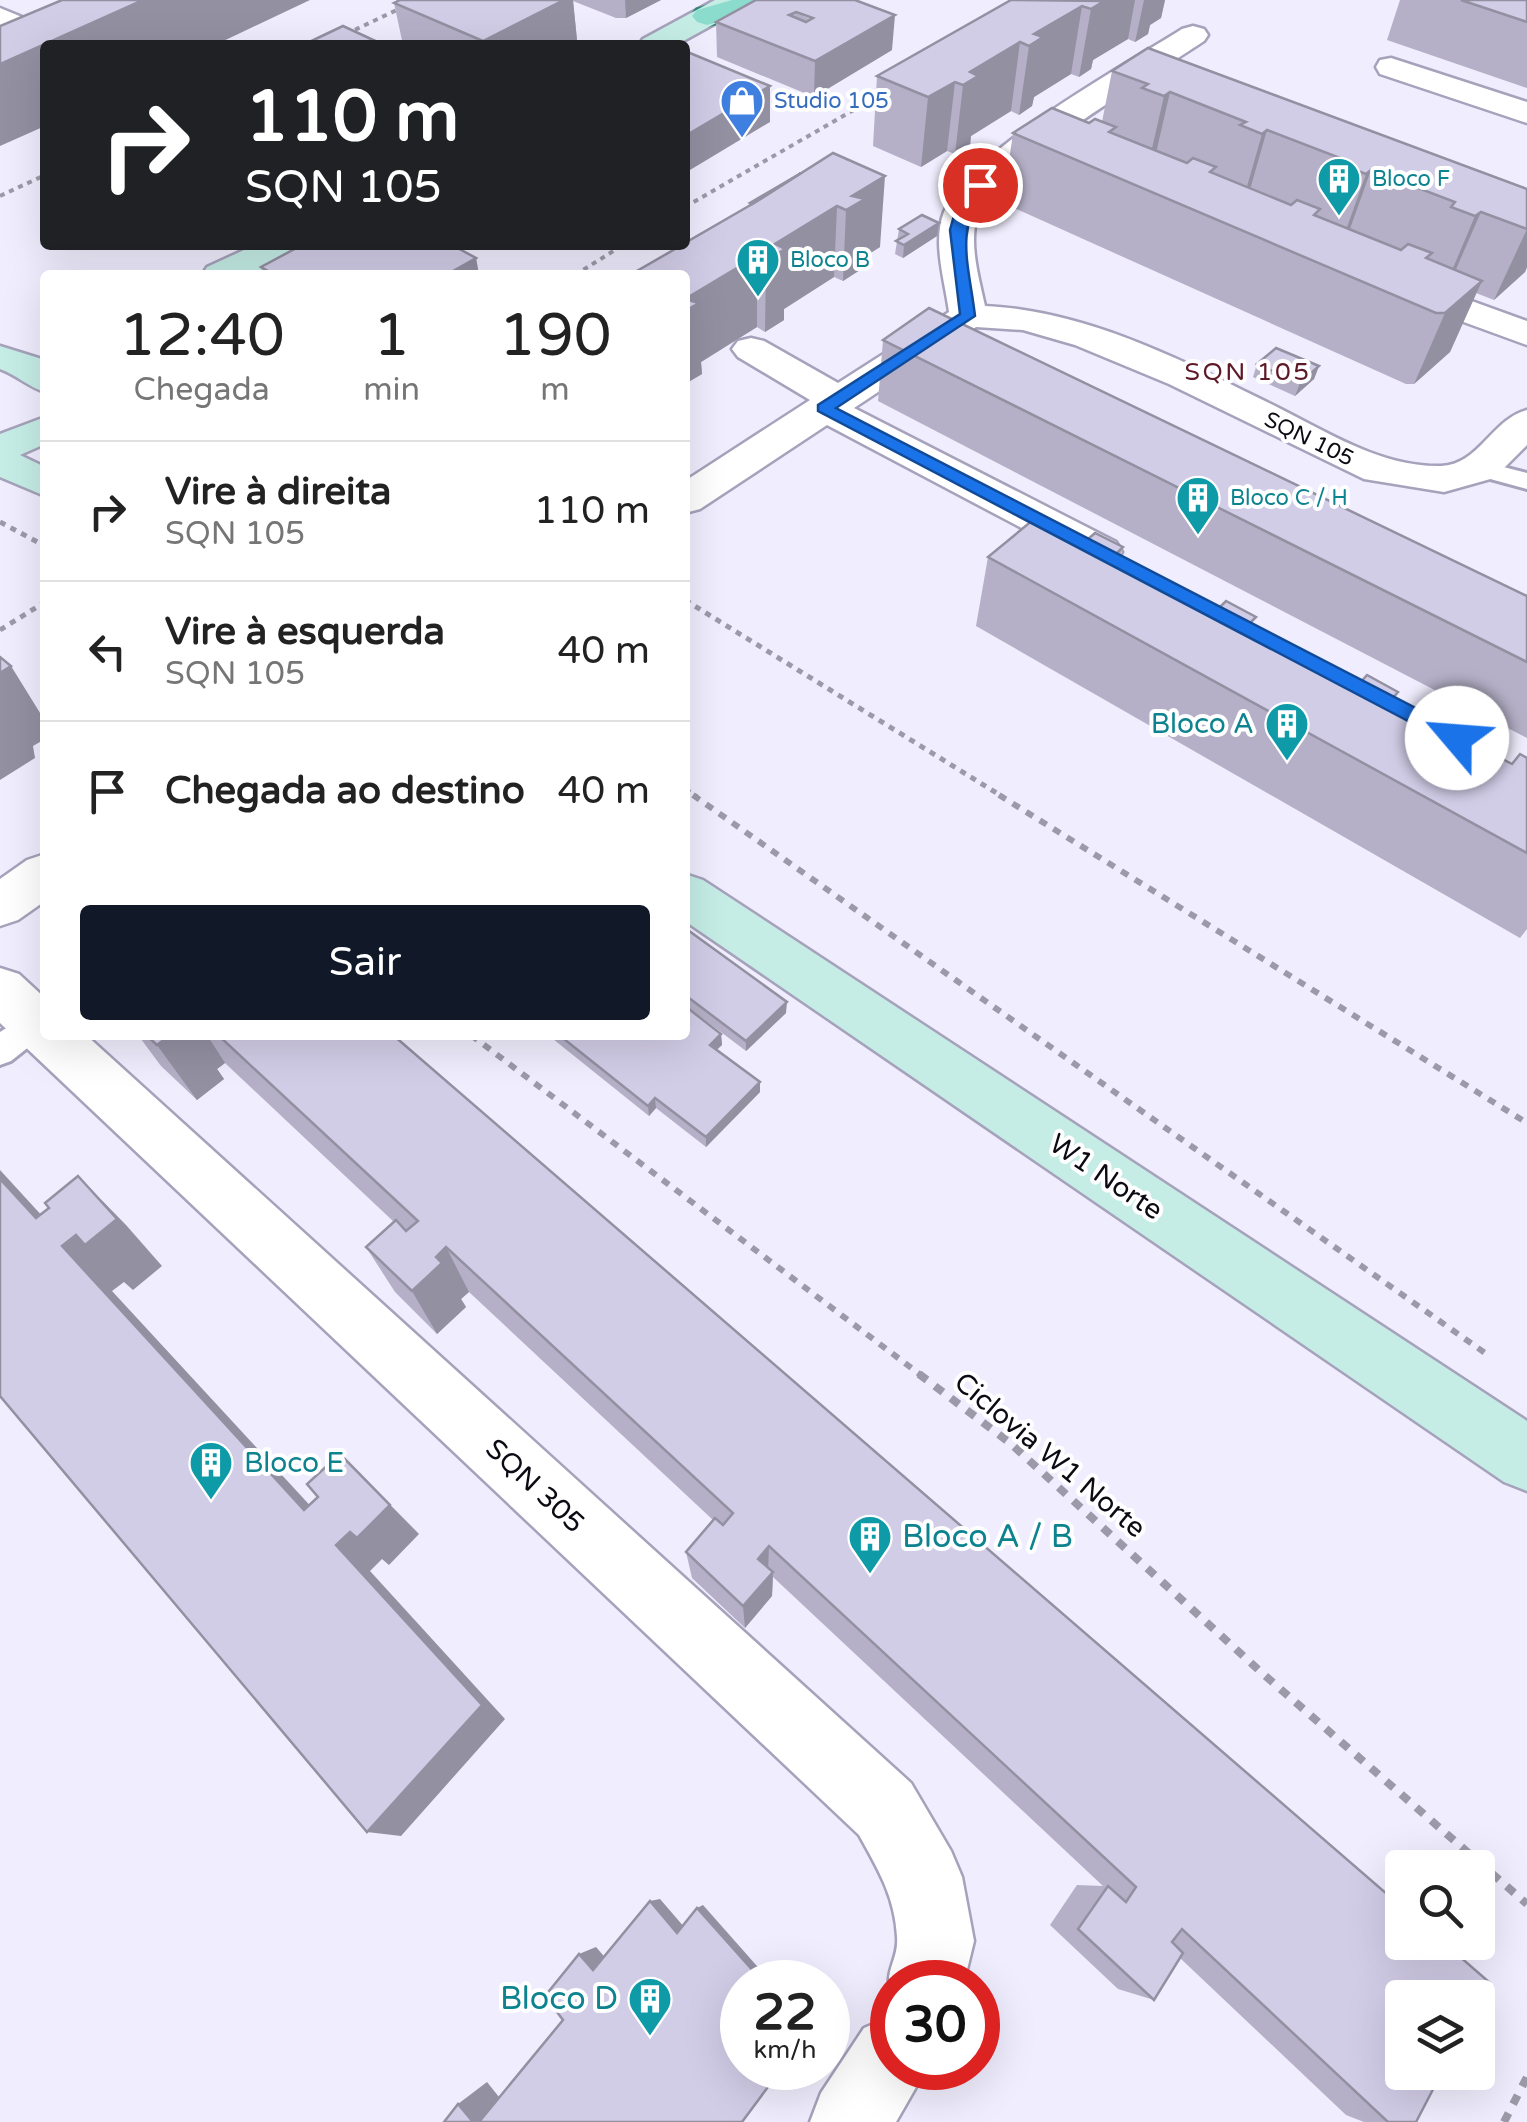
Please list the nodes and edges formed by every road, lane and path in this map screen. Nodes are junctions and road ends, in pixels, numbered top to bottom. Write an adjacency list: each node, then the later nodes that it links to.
1 (418, 0): 5 (path)
2 (766, 0): 3 (main road)
3 (720, 8): 6 (street)
4 (1193, 35): 10 (street)
5 (338, 38)
6 (663, 40)
7 (1391, 66): 9 (street)
8 (893, 88): 14 (path)
9 (1527, 113)
10 (1028, 146): 11 (street); 20 (street)
11 (1064, 160)
12 (40, 177): 13 (path)
13 (0, 196)
14 (690, 204)
15 (272, 250): 17 (street)
16 (616, 250): 18 (path)
17 (234, 270)
18 (583, 270)
19 (1360, 272): 21 (street)
20 (968, 316): 26 (street); 31 (street, SQN 105)
21 (1527, 334)
22 (40, 341): 24 (street)
23 (751, 349): 26 (street)
24 (0, 354): 25 (street)
25 (40, 376)
26 (830, 404): 34 (street); 37 (street)
27 (1527, 422): 31 (street)
28 (40, 431): 29 (street)
29 (0, 449)
30 (0, 462): 33 (street)
31 (1480, 470): 32 (lane)
32 (1527, 481)
33 (40, 482)
34 (690, 497)
35 (0, 522): 36 (path)
36 (40, 543)
37 (1140, 573)
38 (690, 603): 47 (path)
39 (40, 605): 40 (path)
40 (0, 630)
41 (690, 794): 48 (path)
42 (40, 878): 44 (street)
43 (690, 897): 49 (street, W1 Norte)
44 (0, 906)
45 (41, 1040): 51 (street, SQN 305)
46 (476, 1040): 50 (path, Ciclovia W1 Norte)
47 (1527, 1124)
48 (1494, 1360)
49 (1527, 1459)
50 (1527, 1904)
51 (930, 1960)
52 (1527, 2077): 55 (path)
53 (870, 2090): 54 (street)
54 (850, 2122)
55 (1504, 2122)

